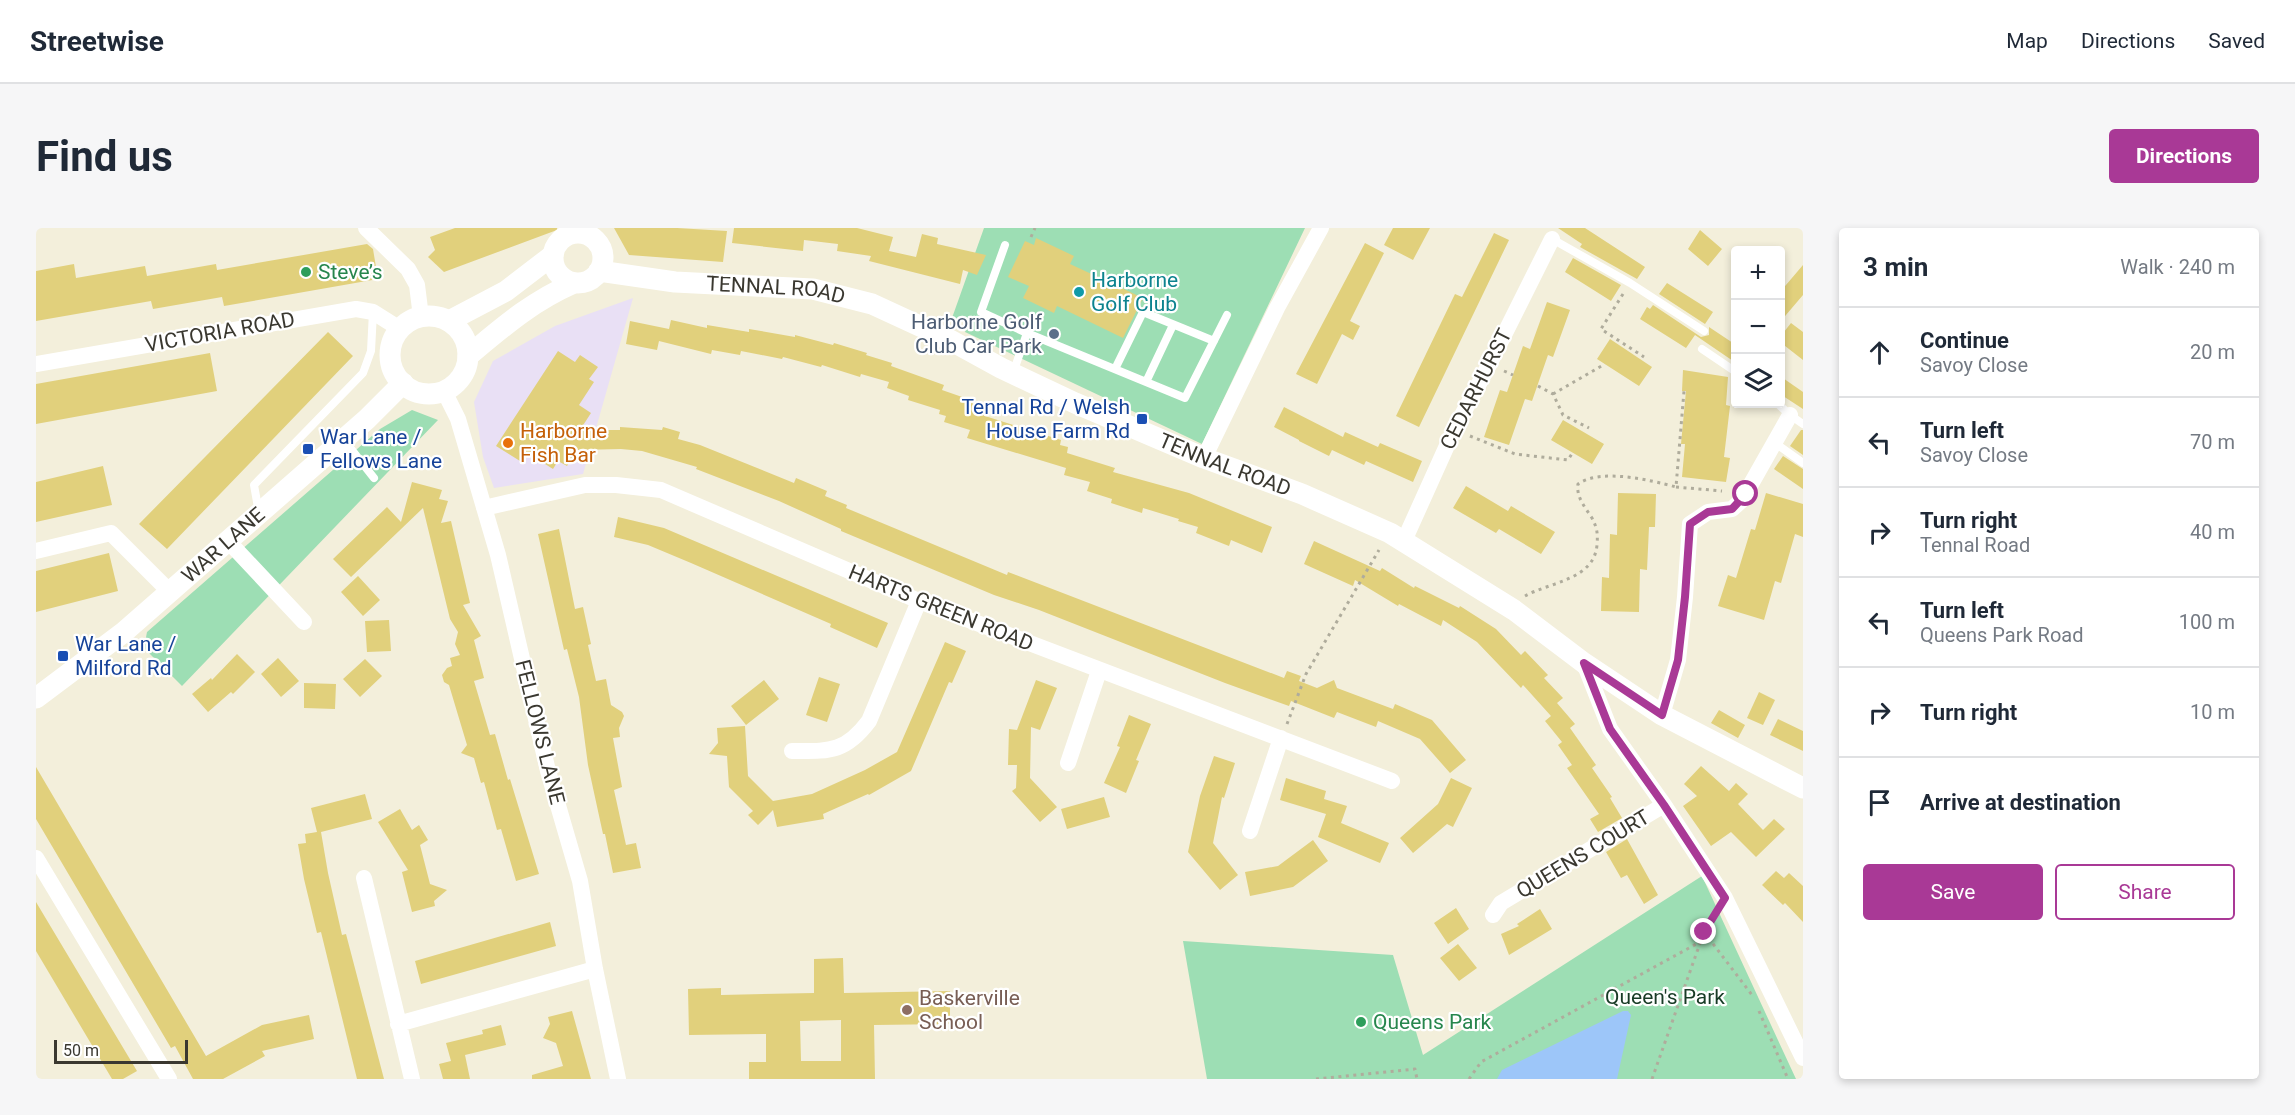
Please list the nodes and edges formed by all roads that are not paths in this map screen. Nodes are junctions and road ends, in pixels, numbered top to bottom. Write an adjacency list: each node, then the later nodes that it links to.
1 (366, 228): 11 (street)
2 (1321, 228): 30 (street)
3 (581, 231): 6 (street); 7 (street)
4 (1552, 239): 15 (lane); 35 (street, CEDARHURST)
5 (1005, 245): 16 (lane)
6 (553, 255): 8 (street); 12 (street)
7 (599, 271): 8 (street); 23 (street, TENNAL ROAD)
8 (574, 283): 19 (street)
9 (373, 312): 14 (street, VICTORIA ROAD); 20 (street, VICTORIA ROAD); 34 (lane)
10 (1227, 315): 17 (lane)
11 (421, 317): 12 (street); 14 (street)
12 (449, 321): 19 (street)
13 (1173, 325): 17 (lane); 21 (lane); 24 (lane)
14 (400, 329): 25 (street)
15 (1704, 331)
16 (1027, 333): 21 (lane); 23 (lane)
17 (1214, 341): 24 (lane)
18 (1702, 349): 22 (lane)
19 (468, 356): 26 (street)
20 (36, 364)
21 (1115, 369): 24 (lane)
22 (1731, 369)
23 (1012, 373): 30 (street, TENNAL ROAD)
24 (1146, 381)
25 (403, 383): 26 (street); 28 (street, WAR LANE)
26 (444, 391): 33 (street, FELLOWS LANE)
27 (1790, 414): 29 (street)
28 (344, 440): 32 (lane); 34 (street, WAR LANE)
29 (1775, 443): 31 (lane); 44 (street)
30 (1204, 458): 35 (street, TENNAL ROAD)
31 (1803, 463)
32 (374, 478)
33 (484, 508): 39 (street, HARTS GREEN ROAD); 55 (street, FELLOWS LANE)
34 (259, 513): 36 (street, WAR LANE)
35 (1397, 537): 41 (street, TENNAL ROAD)
36 (228, 541): 38 (street, WAR LANE); 40 (street)
37 (36, 551): 38 (street)
38 (169, 591): 43 (street, WAR LANE)
39 (919, 601): 42 (street, HARTS GREEN ROAD); 46 (street)
40 (304, 621)
41 (1584, 663): 44 (street, TENNAL ROAD); 50 (street)
42 (1099, 671): 45 (street, HARTS GREEN ROAD); 47 (street)
43 (36, 698)
44 (1662, 715): 49 (street, TENNAL ROAD)
45 (1281, 738): 48 (street, HARTS GREEN ROAD); 51 (street)
46 (792, 751)
47 (1068, 763)
48 (1392, 781)
49 (1803, 788)
50 (1664, 805): 54 (street, QUEENS COURT); 57 (street)
51 (1250, 831)
52 (36, 858): 58 (street)
53 (364, 878): 56 (street)
54 (1495, 903)
55 (595, 969): 56 (street); 60 (street, FELLOWS LANE)
56 (398, 1024): 59 (street)
57 (1803, 1058)
58 (169, 1079)
59 (412, 1079)
60 (618, 1079)

